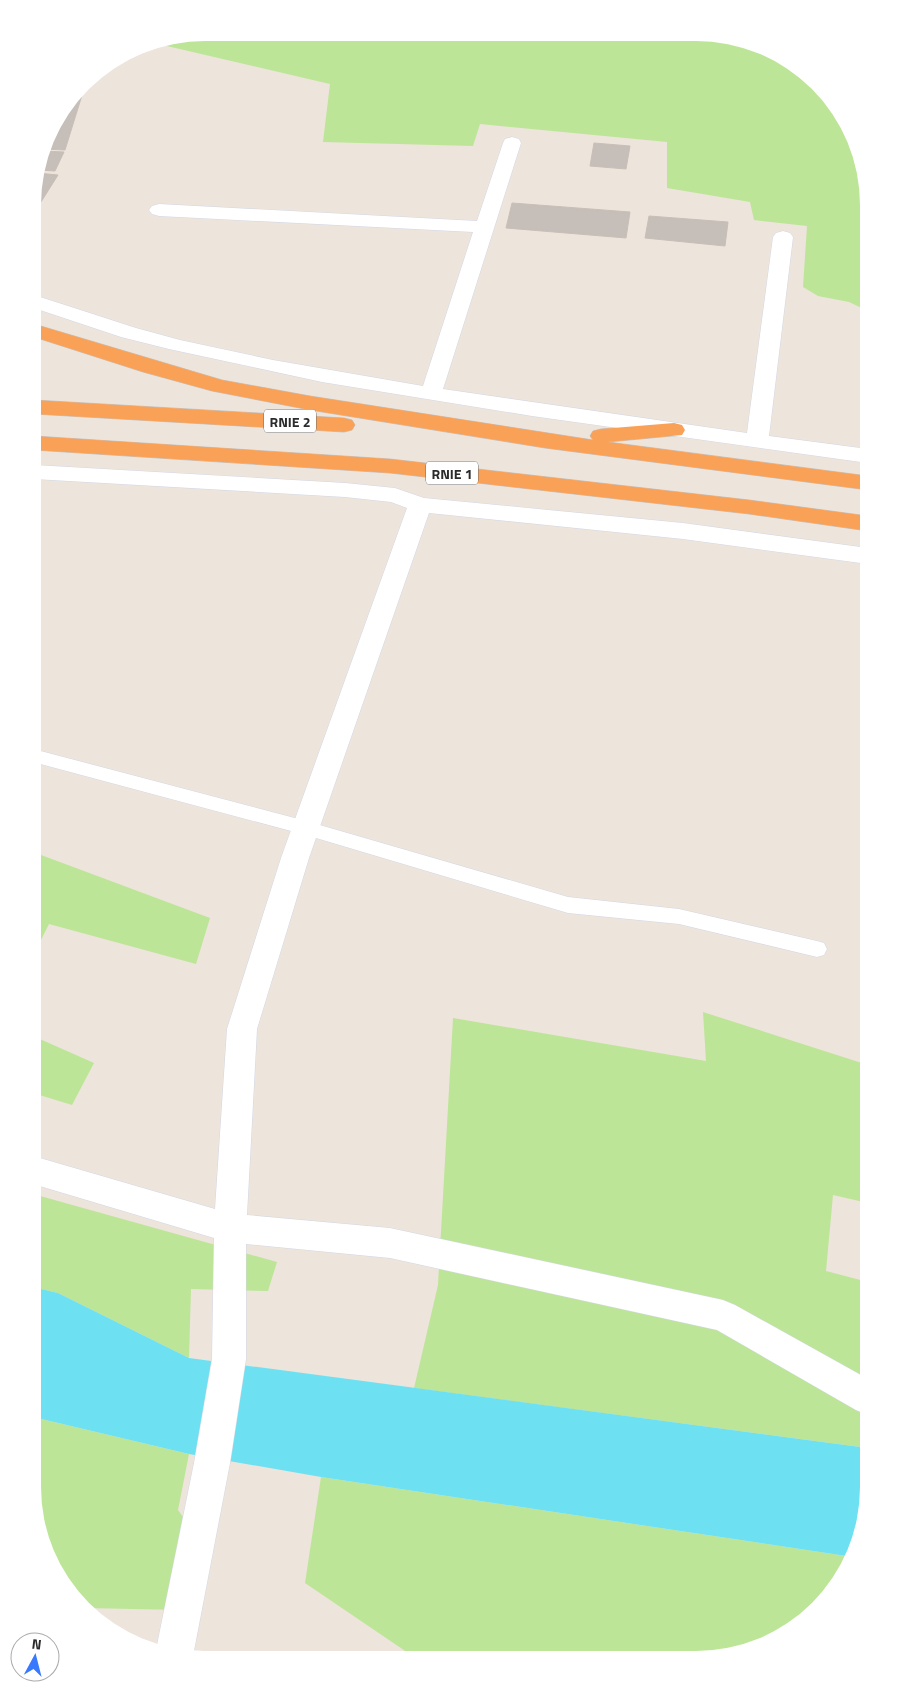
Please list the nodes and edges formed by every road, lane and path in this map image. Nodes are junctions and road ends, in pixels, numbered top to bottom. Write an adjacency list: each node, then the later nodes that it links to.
1 (512, 144): 3 (street)
2 (159, 210): 3 (street)
3 (485, 227): 7 (street)
4 (783, 237): 11 (street)
5 (41, 304): 7 (street)
6 (41, 332): 10 (highway)
7 (431, 394): 9 (street)
8 (41, 407): 10 (highway, RNIE 2 / RNIE 2)
9 (674, 430): 10 (highway); 11 (street)
10 (545, 441): 15 (highway)
11 (758, 441): 13 (street)
12 (41, 443): 17 (highway, RNIE 1)
13 (860, 455)
14 (41, 472): 16 (street)
15 (860, 482)
16 (420, 505): 18 (street); 20 (street)
17 (860, 523)
18 (860, 555)
19 (41, 757): 20 (lane)
20 (306, 828): 21 (lane); 23 (street)
21 (817, 949)
22 (41, 1172): 23 (street)
23 (230, 1228): 24 (street); 25 (street)
24 (859, 1393)
25 (176, 1648)

